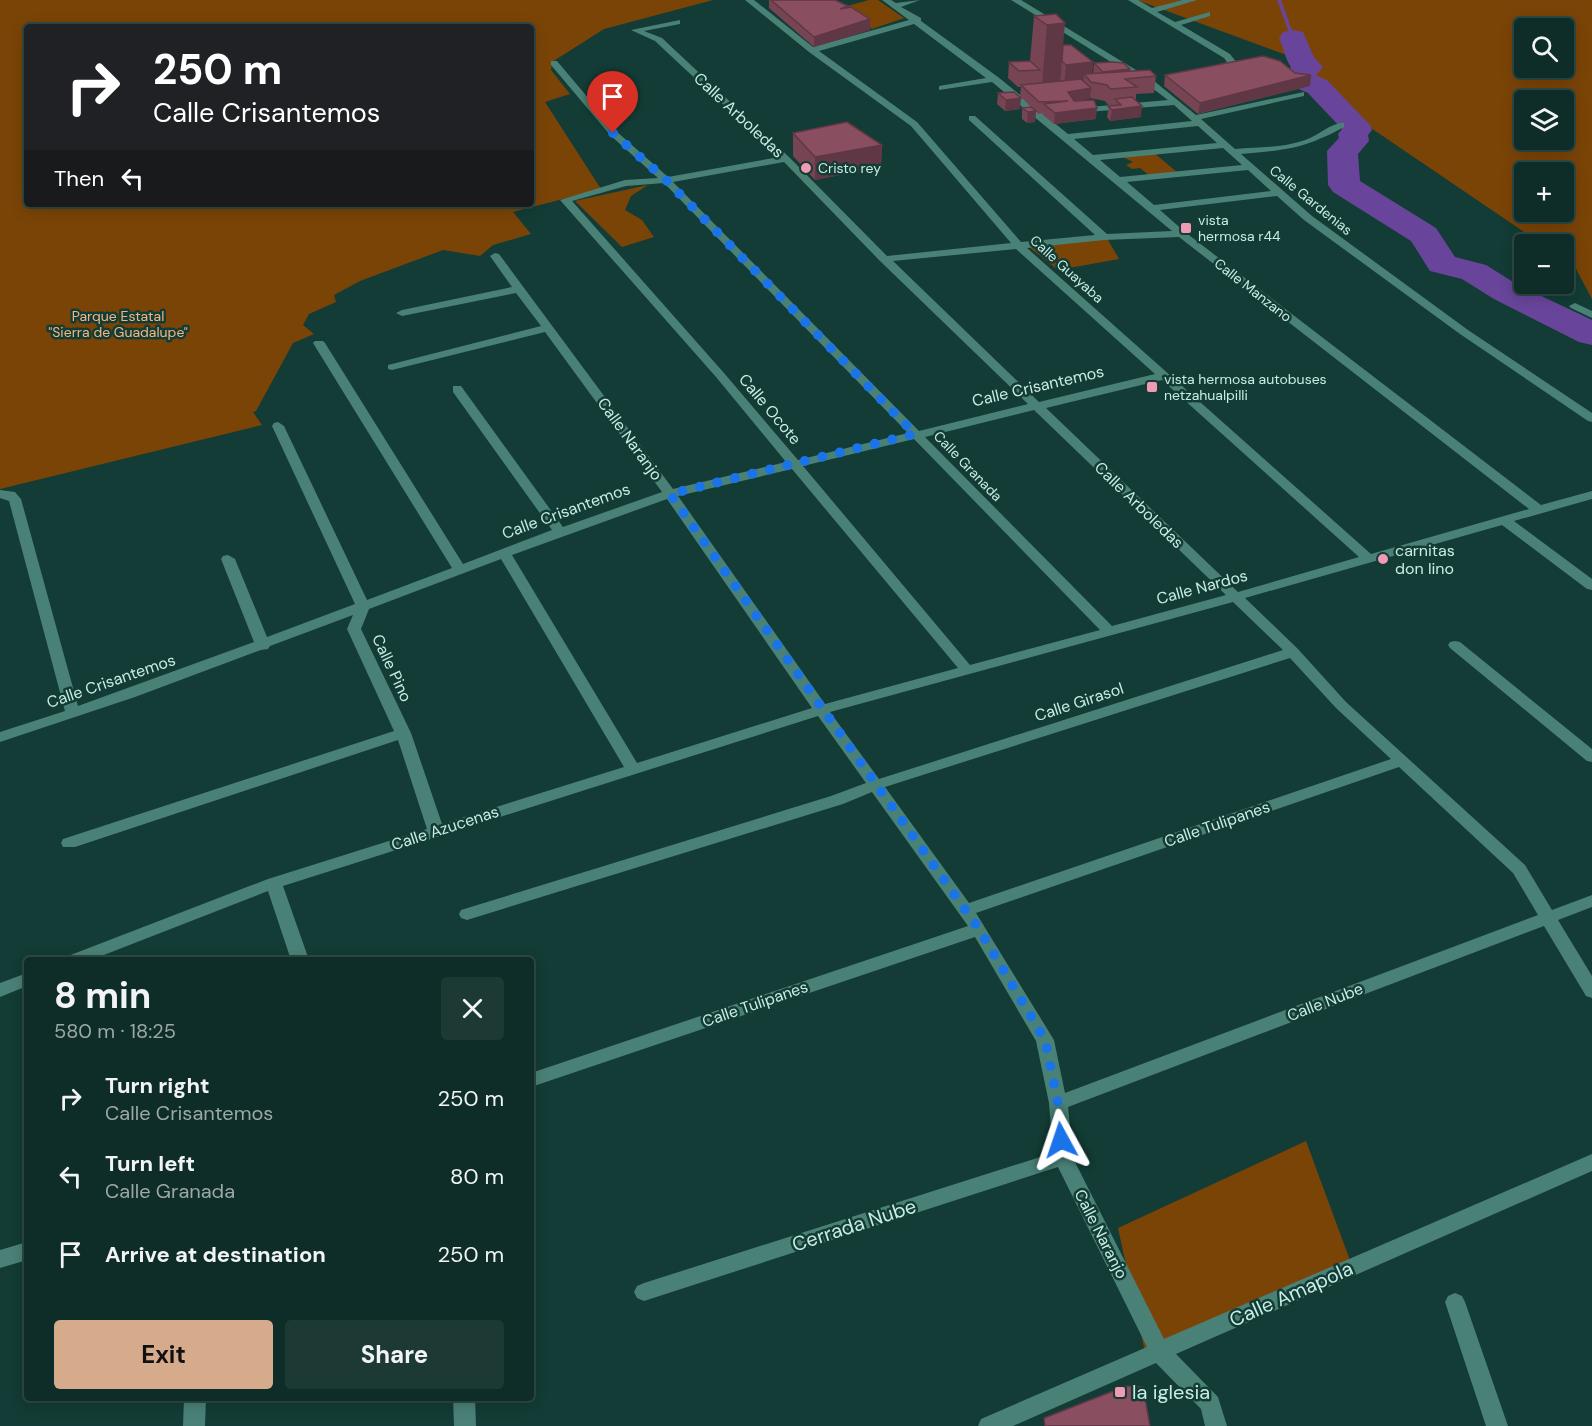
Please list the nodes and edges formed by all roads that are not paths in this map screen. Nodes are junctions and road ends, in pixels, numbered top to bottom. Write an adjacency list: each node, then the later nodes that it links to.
1 (749, 0): 12 (street, Calle Guayaba)
2 (916, 0): 6 (street)
3 (1015, 0): 17 (street, Calle Gardenias)
4 (1132, 0): 7 (street)
5 (1193, 0): 7 (street)
6 (890, 3): 9 (street, Calle Manzano)
7 (1150, 11): 11 (street)
8 (1207, 14): 11 (street)
9 (918, 20): 12 (street); 15 (street, Calle Manzano)
10 (677, 22): 29 (street, Calle Arboledas)
11 (1174, 25): 14 (street)
12 (812, 50): 37 (street, Calle Guayaba)
13 (554, 63): 31 (street, Calle Granada)
14 (1209, 71)
15 (995, 79): 19 (street); 26 (street, Calle Manzano)
16 (1162, 81): 17 (street)
17 (1151, 83): 18 (street); 21 (street, Calle Gardenias)
18 (1128, 85)
19 (942, 88)
20 (1301, 94): 24 (street)
21 (1176, 102): 22 (street); 24 (street, Calle Gardenias)
22 (1073, 112)
23 (972, 118): 36 (street)
24 (1197, 121): 26 (street); 27 (street, Calle Gardenias)
25 (1341, 125): 27 (street)
26 (1065, 137): 28 (street, Calle Manzano)
27 (1228, 148): 28 (street); 30 (street, Calle Gardenias)
28 (1091, 158): 32 (street, Calle Manzano)
29 (786, 159): 31 (street); 39 (street, Calle Arboledas)
30 (1250, 167): 32 (street); 33 (street, Calle Gardenias)
31 (666, 180): 52 (street, Calle Granada); 53 (street, Calle Ocote)
32 (1118, 180): 34 (street, Calle Manzano)
33 (1279, 193): 34 (street); 50 (street, Calle Gardenias)
34 (1153, 208): 35 (street, Calle Manzano)
35 (1181, 234): 36 (street); 57 (street, Calle Manzano)
36 (1104, 237): 37 (street)
37 (1018, 245): 39 (street); 47 (street, Calle Guayaba)
38 (495, 256): 40 (street, Calle Naranjo)
39 (884, 259): 49 (street, Calle Arboledas)
40 (519, 289): 42 (street); 44 (street, Calle Naranjo)
41 (1575, 306): 43 (street)
42 (402, 313)
43 (1592, 315)
44 (548, 328): 46 (street); 55 (street, Calle Naranjo)
45 (319, 343): 63 (street)
46 (392, 367)
47 (1162, 376): 49 (street, Calle Crisantemos); 62 (street, Calle Guayaba)
48 (457, 389): 59 (street)
49 (1035, 406): 52 (street, Calle Crisantemos); 65 (street, Calle Arboledas)
50 (1592, 418)
51 (278, 426): 66 (street)
52 (915, 434): 53 (street, Calle Crisantemos); 67 (street, Calle Granada)
53 (794, 463): 55 (street, Calle Crisantemos); 71 (street, Calle Ocote)
54 (0, 494): 73 (street)
55 (670, 494): 59 (street, Calle Crisantemos); 72 (street, Calle Naranjo)
56 (1592, 495): 57 (street, Calle Nardos)
57 (1539, 510): 58 (street, Calle Nardos)
58 (1504, 520): 62 (street, Calle Nardos); 64 (street)
59 (560, 531): 60 (street, Calle Crisantemos)
60 (504, 553): 63 (street, Calle Crisantemos); 78 (street)
61 (228, 559): 69 (street)
62 (1369, 559): 65 (street, Calle Nardos)
63 (460, 570): 66 (street, Calle Crisantemos)
64 (1592, 586)
65 (1235, 597): 67 (street, Calle Nardos); 70 (street, Calle Arboledas)
66 (363, 607): 69 (street, Calle Crisantemos); 74 (street, Calle Pino)
67 (1109, 631): 71 (street, Calle Nardos)
68 (1455, 645): 76 (street)
69 (263, 646): 73 (street, Calle Crisantemos)
70 (1293, 652): 77 (street, Calle Arboledas); 79 (street, Calle Girasol)
71 (967, 670): 72 (street, Calle Nardos)
72 (822, 710): 78 (street, Calle Azucenas); 79 (street, Calle Naranjo)
73 (73, 714): 75 (street, Calle Crisantemos)
74 (402, 733): 80 (street, Calle Pino); 81 (street)
75 (0, 737)
76 (1592, 757)
77 (1401, 761): 84 (street, Calle Tulipanes); 86 (street, Calle Arboledas)
78 (632, 768): 80 (street, Calle Azucenas)
79 (876, 785): 84 (street, Calle Naranjo); 85 (street, Calle Girasol)
80 (436, 831): 82 (street, Calle Azucenas)
81 (69, 843)
82 (274, 883): 88 (street, Calle Azucenas); 89 (street)
83 (1592, 901): 86 (street, Calle Nube)
84 (966, 910): 87 (street, Calle Naranjo)
85 (467, 914)
86 (1548, 918): 92 (street, Calle Arboledas); 94 (street, Calle Nube)
87 (979, 929): 93 (street, Calle Tulipanes); 94 (street, Calle Naranjo)
88 (81, 957)
89 (299, 957)
90 (24, 980): 91 (street)
91 (0, 990)
92 (1592, 991)
93 (534, 1079)
94 (1058, 1103): 95 (street, Calle Naranjo)
95 (1063, 1158): 99 (street, Cerrada Nube); 101 (street, Calle Naranjo)
96 (1592, 1162): 101 (street, Calle Amapola)
97 (24, 1252): 98 (street)
98 (0, 1259)
99 (644, 1292)
100 (1455, 1302): 108 (street)
101 (1160, 1352): 106 (street, Calle Amapola); 107 (street, Calle Naranjo)
102 (195, 1401): 104 (street)
103 (464, 1401): 105 (street)
104 (194, 1426)
105 (465, 1426)
106 (989, 1426)
107 (1216, 1426)
108 (1497, 1426)

